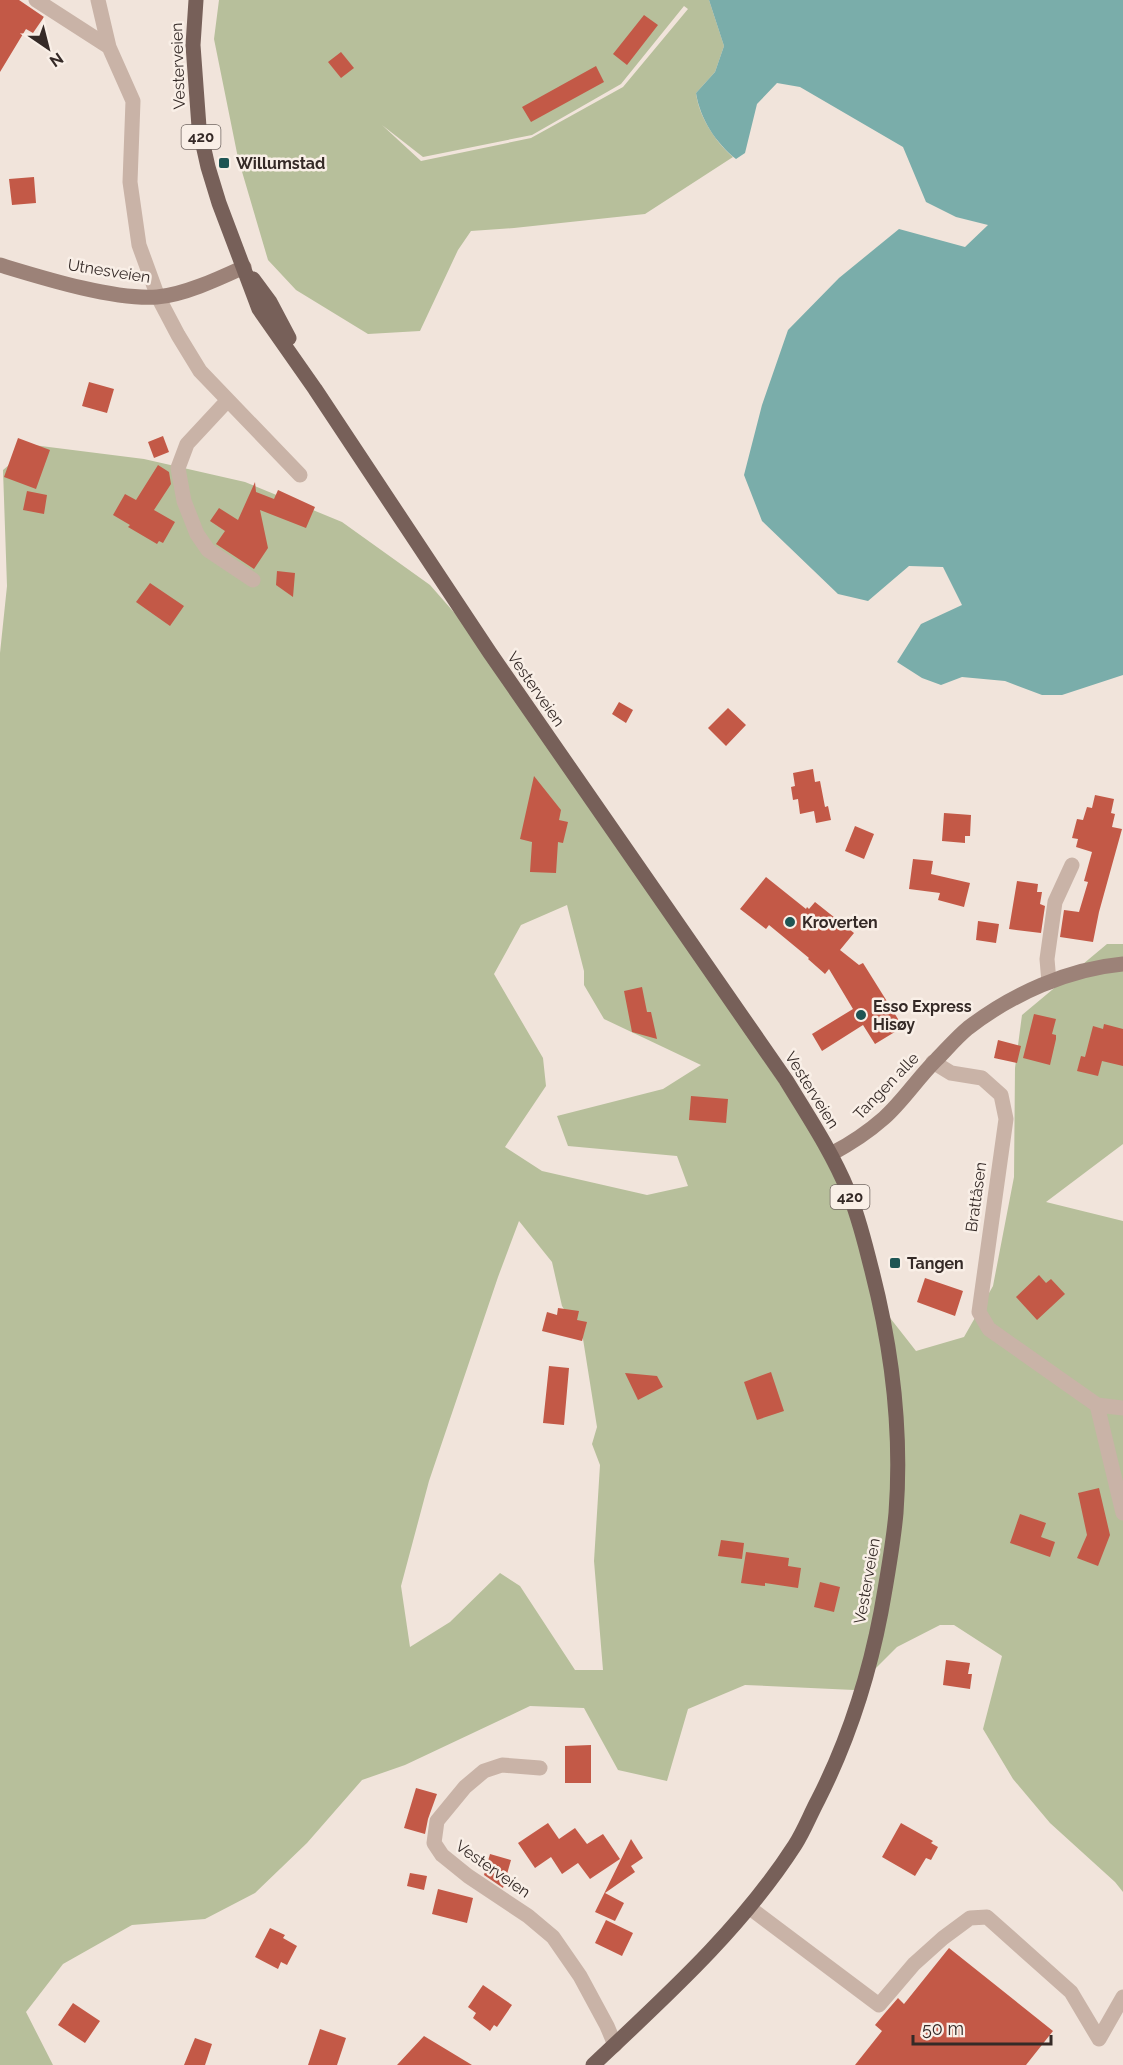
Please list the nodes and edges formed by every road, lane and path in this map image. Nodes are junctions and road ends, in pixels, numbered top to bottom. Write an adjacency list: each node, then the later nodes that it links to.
1 (36, 0): 4 (street)
2 (98, 0): 4 (street)
3 (196, 0): 6 (main road, Vesterveien / 420)
4 (109, 47): 7 (street)
5 (0, 265): 7 (main road, Utnesveien)
6 (244, 267): 7 (main road, Utnesveien); 15 (main road, Vesterveien / 420)
7 (158, 297): 8 (street)
8 (227, 401): 9 (street); 10 (street)
9 (300, 476)
10 (253, 580)
11 (1072, 865): 13 (street)
12 (1123, 964): 13 (main road, Tangen alle)
13 (1049, 982): 14 (main road, Tangen alle)
14 (933, 1062): 15 (main road, Tangen alle); 16 (street, Brattåsen)
15 (831, 1154): 20 (main road, Vesterveien / 420)
16 (1097, 1405): 17 (street, Brattåsen); 18 (street)
17 (1123, 1408)
18 (1123, 1513)
19 (540, 1767): 22 (street, Vesterveien)
20 (750, 1908): 21 (street); 22 (main road, Vesterveien / 420)
21 (1123, 1997)
22 (615, 2044): 23 (main road, Vesterveien / 420)
23 (593, 2065)

